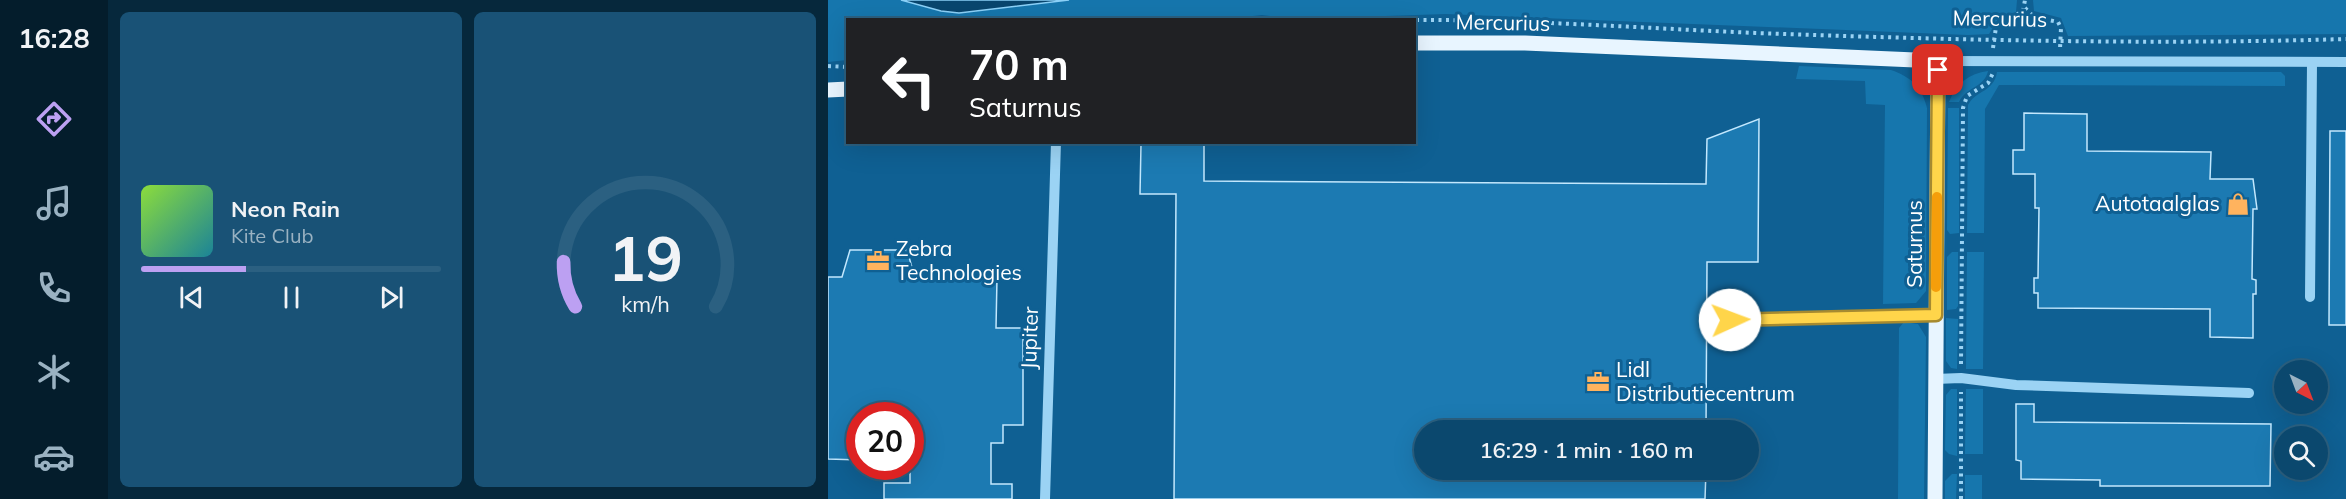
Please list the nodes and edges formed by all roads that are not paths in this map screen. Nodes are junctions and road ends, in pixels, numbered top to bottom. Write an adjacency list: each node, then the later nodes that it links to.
1 (1416, 43): 2 (main road, Mercurius)
2 (1938, 61): 4 (street, Mercurius); 9 (main road, Saturnus)
3 (2346, 62): 4 (street, Mercurius)
4 (2312, 63): 8 (street)
5 (846, 89): 6 (main road)
6 (828, 90)
7 (1056, 144): 13 (street, Jupiter)
8 (2310, 297)
9 (1936, 315): 10 (street); 11 (main road, Saturnus)
10 (1730, 320)
11 (1935, 379): 12 (street); 14 (main road, Saturnus)
12 (2249, 393)
13 (1045, 499)
14 (1935, 499)

